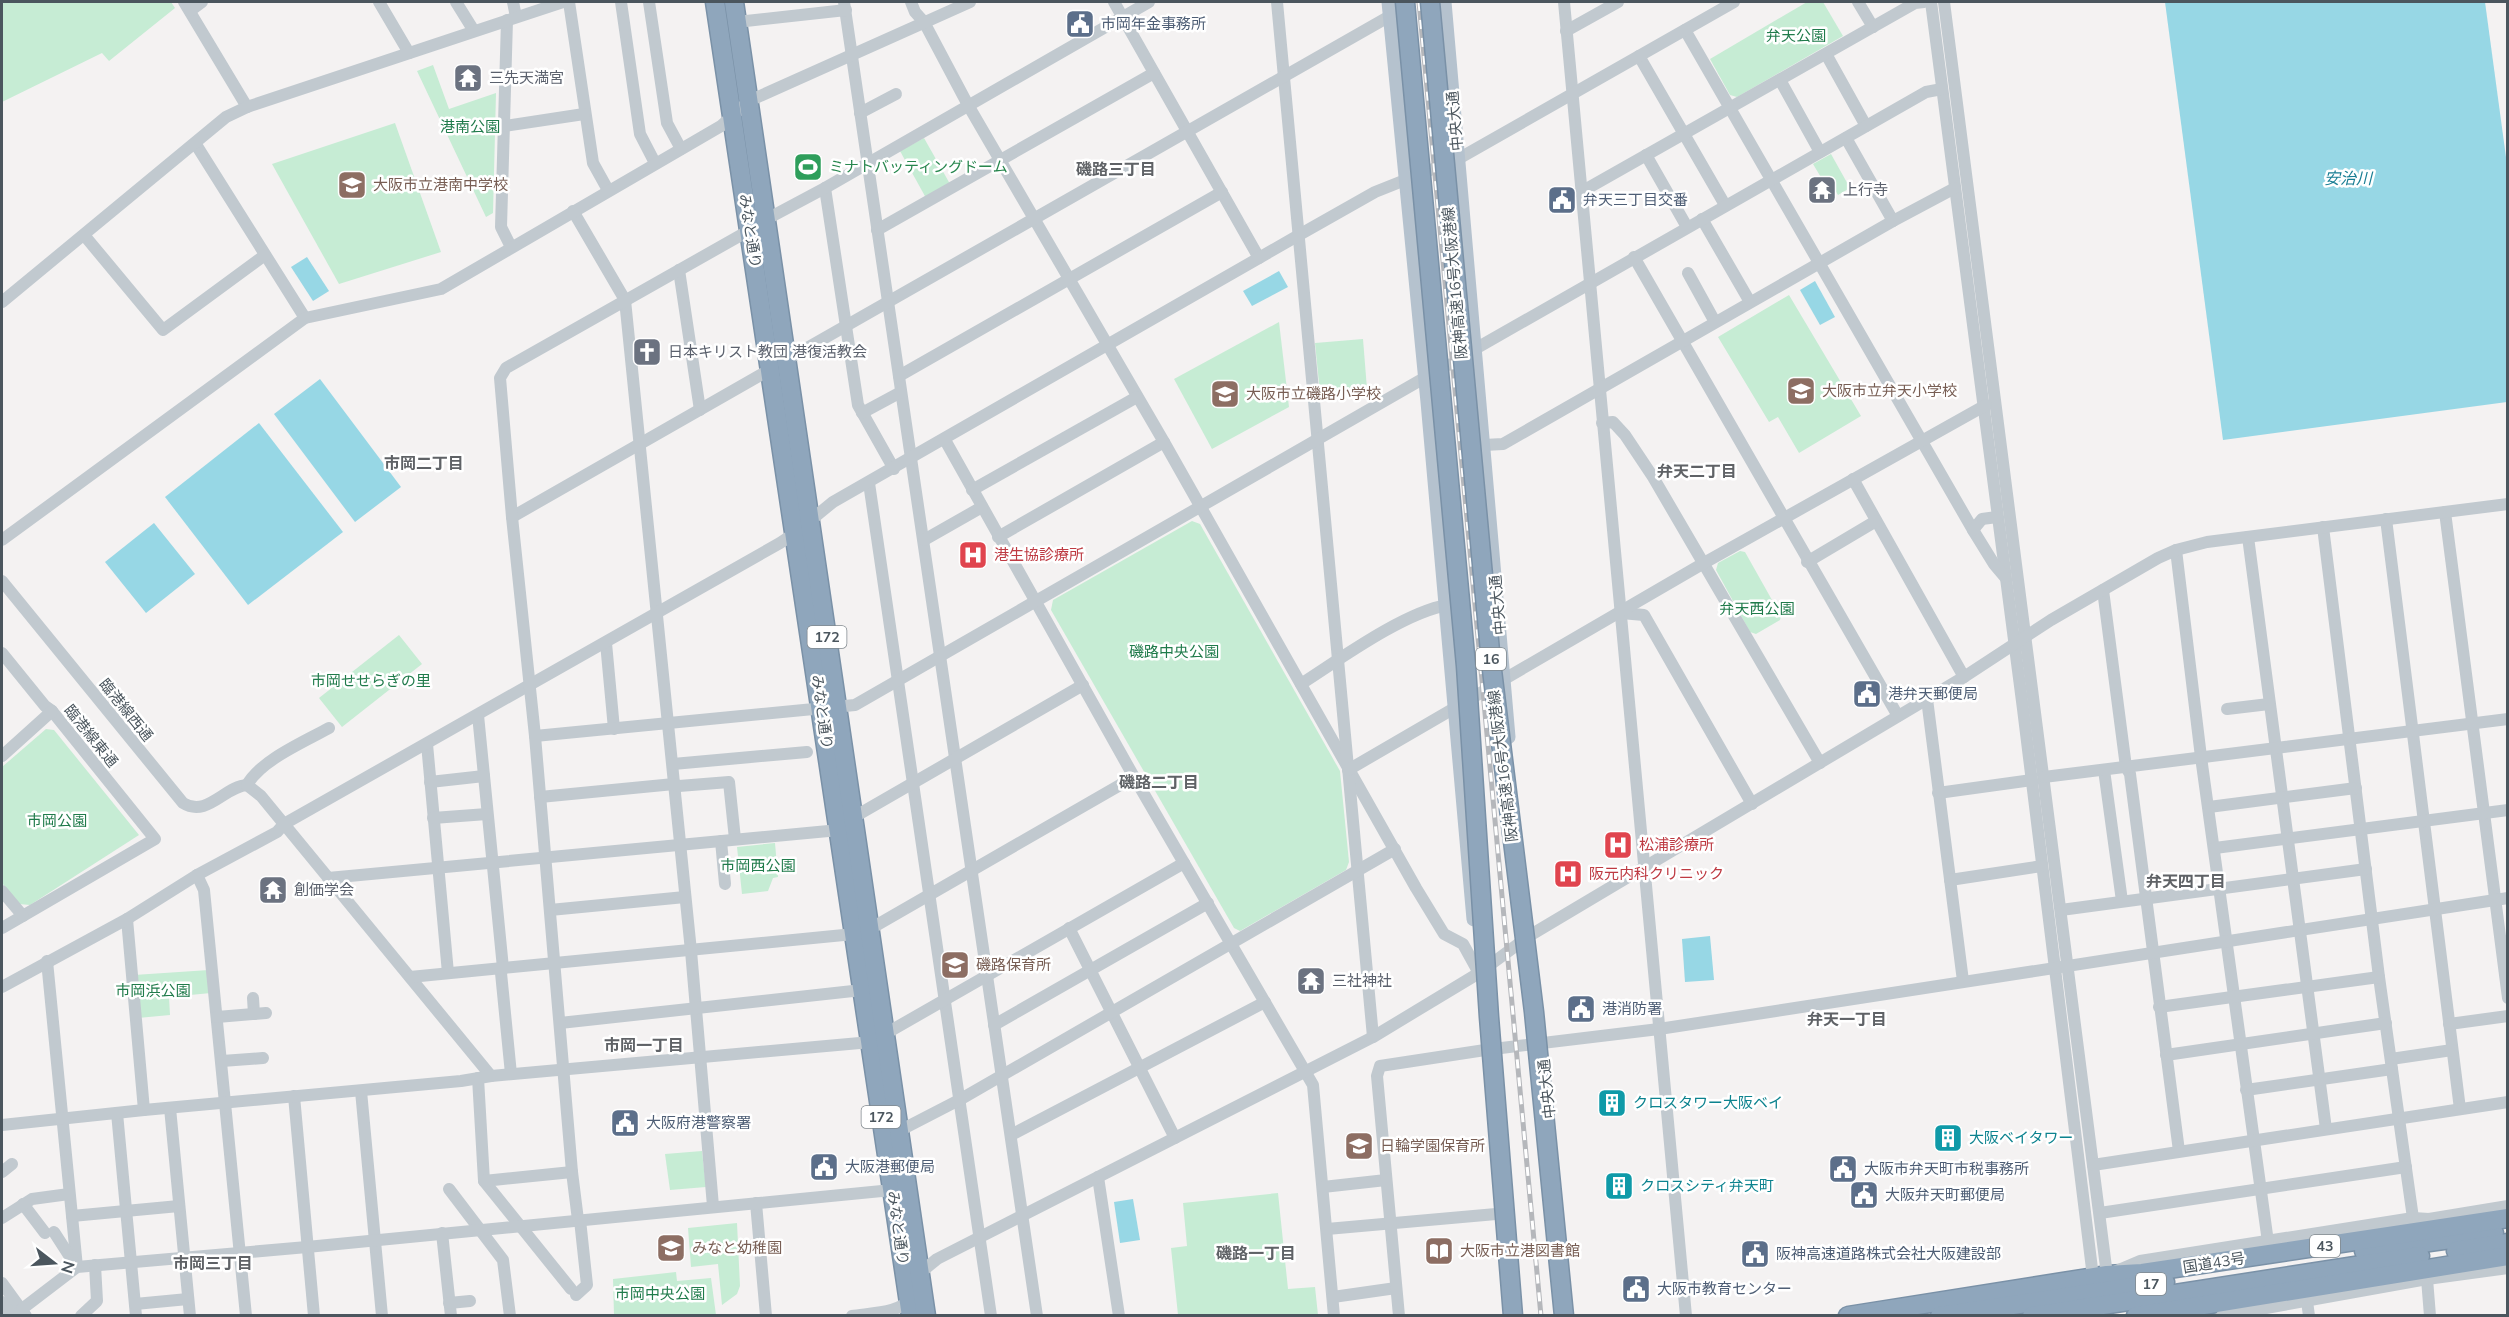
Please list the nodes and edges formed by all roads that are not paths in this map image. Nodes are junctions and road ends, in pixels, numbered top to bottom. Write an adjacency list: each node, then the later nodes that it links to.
1 (202, 2): 27 (street)
2 (379, 2): 39 (street)
3 (456, 2): 37 (street)
4 (513, 2): 32 (street)
5 (563, 2): 32 (street)
6 (569, 2): 54 (street)
7 (621, 2): 67 (street)
8 (648, 2): 62 (street)
9 (715, 2): 55 (highway, みなと通り / 172)
10 (734, 2): 33 (highway, みなと通り / 172)
11 (911, 2): 34 (street)
12 (970, 2): 34 (street)
13 (1114, 2): 31 (street)
14 (1149, 2): 31 (street)
15 (1277, 2): 44 (street)
16 (1400, 2): 30 (street)
17 (1405, 2): 404 (highway, 阪神高速16号大阪港線 / 16, bridge)
18 (1430, 2): 405 (highway, 阪神高速16号大阪港線 / 16, bridge)
19 (1444, 2): 65 (main road, 中央大通)
20 (1563, 2): 38 (street)
21 (1618, 2): 38 (street)
22 (1734, 2): 36 (street)
23 (1858, 2): 35 (street)
24 (1924, 2): 35 (street)
25 (1931, 2): 46 (street)
26 (1944, 2): 111 (street)
27 (187, 6): 51 (street)
28 (845, 6): 29 (street); 41 (street)
29 (807, 7): 33 (street)
30 (1390, 9): 44 (street); 69 (main road)
31 (1123, 17): 43 (street); 50 (street)
32 (512, 19): 37 (street); 56 (street)
33 (737, 22): 49 (highway, みなと通り / 172)
34 (924, 22): 41 (street); 50 (street)
35 (1873, 27): 40 (street)
36 (1685, 30): 42 (street); 52 (street)
37 (474, 31): 39 (street)
38 (1566, 31): 48 (street)
39 (409, 53): 51 (street)
40 (1826, 54): 45 (street); 57 (street)
41 (852, 55): 49 (street); 53 (street)
42 (1639, 56): 48 (street); 59 (street)
43 (1154, 73): 58 (street); 66 (street)
44 (1284, 76): 58 (street); 85 (street)
45 (1780, 80): 52 (street); 63 (street)
46 (1942, 89): 57 (street); 72 (street)
47 (896, 94): 53 (street)
48 (1572, 94): 65 (street); 75 (street)
49 (749, 101): 55 (street); 81 (highway, みなと通り / 172)
50 (968, 105): 66 (street); 68 (street)
51 (247, 107): 61 (street)
52 (1731, 108): 59 (street); 70 (street)
53 (860, 113): 68 (street)
54 (584, 114): 56 (street); 73 (street)
55 (733, 115): 62 (street); 81 (highway, みなと通り / 172)
56 (505, 126): 86 (street)
57 (1866, 126): 60 (street)
58 (1188, 132): 74 (street); 78 (street)
59 (1684, 134): 64 (street); 76 (street)
60 (1846, 138): 63 (street); 80 (street)
61 (195, 143): 84 (street); 87 (street)
62 (681, 149): 67 (street)
63 (1820, 152): 70 (street)
64 (1646, 155): 75 (street); 82 (street)
65 (1458, 159): 69 (street); 104 (main road, 中央大通)
66 (1000, 160): 78 (street); 83 (street)
67 (655, 163): 73 (street)
68 (867, 163): 71 (street); 83 (street)
69 (1406, 179): 85 (street); 107 (main road)
70 (1770, 179): 76 (street); 90 (street)
71 (825, 188): 81 (street); 101 (street)
72 (1955, 188): 80 (street); 112 (street)
73 (608, 190): 77 (street)
74 (1222, 192): 89 (street); 93 (street)
75 (1581, 192): 94 (street)
76 (1725, 205): 79 (street)
77 (573, 211): 86 (street); 95 (street)
78 (1034, 219): 93 (street); 98 (street)
79 (1702, 219): 82 (street); 97 (street)
80 (1893, 221): 90 (street)
81 (758, 225): 91 (street); 105 (highway, みなと通り / 172)
82 (1687, 227): 88 (street)
83 (876, 230): 98 (street)
84 (84, 235): 87 (street); 96 (street)
85 (1299, 235): 89 (street); 117 (street)
86 (511, 247): 99 (street)
87 (265, 255): 99 (street)
88 (1634, 257): 94 (street); 102 (street)
89 (1259, 258): 103 (street)
90 (1819, 263): 97 (street); 118 (street)
91 (679, 270): 95 (street); 113 (street)
92 (1688, 273): 100 (street)
93 (1069, 280): 103 (street); 106 (street)
94 (1590, 283): 104 (street); 108 (street)
95 (625, 300): 119 (street); 131 (street)
96 (2, 302)
97 (1750, 302): 100 (street)
98 (888, 304): 101 (street); 106 (street)
99 (304, 318): 142 (street)
100 (1715, 322): 102 (street)
101 (846, 328): 105 (street); 114 (street)
102 (1682, 341): 108 (street); 133 (street)
103 (1108, 345): 110 (street); 116 (street)
104 (1475, 349): 107 (street); 121 (main road, 中央大通)
105 (778, 365): 113 (street); 135 (highway, みなと通り / 172); 139 (highway, みなと通り / 172)
106 (899, 376): 109 (street)
107 (1426, 377): 117 (street); 151 (main road)
108 (1599, 389): 115 (street); 121 (street)
109 (901, 392): 114 (street); 122 (street)
110 (1137, 398): 120 (street); 126 (street)
111 (1996, 403): 112 (street); 154 (street)
112 (1983, 405): 118 (street); 132 (street)
113 (700, 410): 119 (street)
114 (862, 413): 123 (street)
115 (1602, 423): 146 (street); 153 (street)
116 (945, 440): 122 (street); 126 (street)
117 (1317, 440): 129 (street); 159 (street)
118 (1921, 441): 124 (street); 138 (street)
119 (640, 442): 131 (street); 152 (street)
120 (1164, 442): 129 (street); 140 (street)
121 (1484, 445): 161 (main road, 中央大通)
122 (912, 459): 123 (street); 143 (street)
123 (894, 469): 125 (street)
124 (1853, 479): 133 (street); 136 (street)
125 (869, 483): 135 (street); 162 (street)
126 (972, 490): 128 (street)
127 (2508, 504): 130 (street)
128 (982, 507): 140 (street); 143 (street)
129 (1200, 507): 150 (street); 163 (street)
130 (2445, 512): 134 (street); 175 (street)
131 (512, 517): 164 (street)
132 (1997, 517): 138 (street); 147 (street)
133 (1783, 519): 145 (street); 146 (street)
134 (2386, 519): 137 (street); 179 (street)
135 (810, 521): 139 (street); 168 (highway, みなと通り / 172)
136 (1876, 521): 145 (street); 160 (street)
137 (2323, 527): 141 (street); 181 (street)
138 (1972, 530): 147 (street)
139 (795, 533): 152 (street); 168 (highway, みなと通り / 172)
140 (998, 537): 150 (street)
141 (2248, 537): 144 (street); 167 (street)
142 (2, 540)
143 (924, 540): 158 (street)
144 (2176, 550): 149 (street); 187 (street)
145 (1807, 562): 173 (street)
146 (1704, 563): 153 (street); 188 (street)
147 (2006, 578): 156 (street)
148 (2, 581): 199 (street, 臨港線西通)
149 (2103, 590): 154 (street); 190 (street)
150 (1035, 600): 158 (street); 165 (street)
151 (1447, 605): 159 (street); 169 (main road)
152 (657, 613): 155 (street); 176 (street)
153 (1620, 613): 161 (street); 204 (street); 226 (street)
154 (2025, 636): 156 (street); 195 (street)
155 (606, 643): 164 (street); 178 (street)
156 (2013, 644): 160 (street); 195 (street)
157 (2, 653): 171 (street, 臨港線東通)
158 (941, 656): 162 (street); 186 (street)
159 (1337, 661): 163 (street); 191 (street)
160 (1964, 677): 166 (street)
161 (1504, 678): 169 (street); 253 (main road, 中央大通)
162 (898, 680): 168 (street); 198 (street)
163 (1302, 684): 191 (street)
164 (530, 685): 172 (street); 180 (street)
165 (1083, 685): 186 (street); 194 (street)
166 (1927, 699): 173 (street); 201 (street)
167 (2269, 704): 170 (street); 183 (street)
168 (829, 708): 176 (street); 209 (highway, みなと通り / 172); 214 (highway, みなと通り / 172)
169 (1456, 708): 191 (street); 265 (main road)
170 (2227, 709)
171 (52, 711): 185 (street); 246 (street, 臨港線東通)
172 (478, 715): 182 (street); 193 (street)
173 (1898, 716): 188 (street)
174 (2508, 719): 175 (street)
175 (2473, 723): 179 (street); 207 (street)
176 (669, 724): 178 (street); 189 (street)
177 (329, 729): 199 (street)
178 (614, 729): 180 (street)
179 (2413, 732): 181 (street); 211 (street)
180 (535, 736): 202 (street)
181 (2349, 739): 183 (street); 200 (street)
182 (426, 744): 196 (street); 212 (street)
183 (2275, 748): 187 (street); 203 (street)
184 (807, 752): 189 (street)
185 (2, 756)
186 (956, 757): 198 (street); 227 (street)
187 (2201, 757): 190 (street); 205 (street)
188 (1820, 763): 204 (street)
189 (673, 764): 197 (street)
190 (2126, 767): 192 (street); 239 (street)
191 (1348, 770): 220 (street); 229 (street)
192 (2104, 770): 195 (street); 241 (street)
193 (484, 776): 196 (street); 208 (street)
194 (1134, 777): 223 (street); 227 (street)
195 (2038, 778): 201 (street); 224 (street); 243 (street)
196 (430, 782): 210 (street)
197 (674, 784): 202 (street); 216 (street); 218 (street)
198 (914, 784): 209 (street); 237 (street)
199 (247, 785): 212 (street)
200 (2356, 788): 203 (street); 213 (street)
201 (1938, 794): 233 (street)
202 (540, 797): 221 (street)
203 (2281, 798): 205 (street); 215 (street)
204 (1752, 804): 226 (street)
205 (2209, 807): 219 (street)
206 (2508, 810): 207 (street)
207 (2482, 813): 211 (street); 240 (street)
208 (487, 814): 210 (street); 222 (street)
209 (854, 817): 252 (highway, みなと通り / 172)
210 (433, 818): 225 (street)
211 (2423, 820): 213 (street); 244 (street)
212 (284, 824): 230 (street); 231 (street)
213 (2361, 828): 215 (street); 228 (street)
214 (839, 830): 216 (street); 252 (highway, みなと通り / 172)
215 (2287, 838): 219 (street); 232 (street)
216 (735, 839): 217 (street)
217 (721, 841): 218 (street); 234 (street)
218 (680, 845): 221 (street); 238 (street)
219 (2215, 848): 235 (street)
220 (1395, 849): 229 (street); 265 (street)
221 (546, 857): 222 (street); 245 (street)
222 (491, 862): 225 (street); 262 (street)
223 (1184, 863): 242 (street); 250 (street)
224 (2042, 866): 233 (street); 263 (street)
225 (438, 868): 231 (street); 266 (street)
226 (1643, 868): 253 (street); 288 (street)
227 (971, 869): 237 (street); 267 (street)
228 (2366, 869): 232 (street); 248 (street)
229 (1358, 870): 254 (street); 290 (street)
230 (197, 875): 247 (street); 283 (street)
231 (328, 878): 268 (street)
232 (2293, 879): 235 (street); 251 (street)
233 (1950, 880): 270 (street)
234 (725, 884)
235 (2220, 889): 239 (street); 255 (street)
236 (2, 891): 246 (street)
237 (928, 894): 252 (street); 277 (street)
238 (686, 897): 245 (street); 256 (street)
239 (2145, 898): 241 (street); 257 (street)
240 (2501, 899): 244 (street); 258 (street)
241 (2121, 901): 243 (street)
242 (1208, 903): 254 (street); 264 (street)
243 (2061, 909): 261 (street)
244 (2434, 909): 248 (street); 286 (street)
245 (550, 910): 260 (street)
246 (23, 916): 249 (street)
247 (127, 919): 259 (street); 317 (street)
248 (2372, 920): 251 (street); 269 (street)
249 (2, 928)
250 (1069, 928): 264 (street); 267 (street)
251 (2299, 930): 255 (street); 272 (street)
252 (862, 931): 256 (street); 273 (highway, みなと通り / 172); 291 (highway, みなと通り / 172)
253 (1529, 936): 265 (street); 292 (main road, 中央大通)
254 (1231, 942): 278 (street); 281 (street)
255 (2227, 942): 257 (street); 274 (street)
256 (691, 951): 260 (street); 280 (street)
257 (2152, 953): 261 (street); 279 (street)
258 (2505, 957): 276 (street)
259 (47, 961): 271 (street); 320 (street)
260 (554, 962): 262 (street); 284 (street)
261 (2068, 965): 263 (street); 329 (street)
262 (503, 968): 266 (street); 304 (street)
263 (2055, 968): 270 (street); 375 (street)
264 (1090, 970): 281 (street); 287 (street)
265 (1479, 973): 290 (street); 294 (main road)
266 (448, 974): 268 (street)
267 (987, 975): 277 (street); 287 (street)
268 (410, 977): 306 (street)
269 (2379, 977): 272 (street); 285 (street)
270 (1963, 981): 288 (street)
271 (2, 987)
272 (2306, 987): 274 (street); 289 (street)
273 (862, 990): 280 (street); 291 (highway, みなと通り / 172)
274 (2234, 997): 279 (street); 293 (street)
275 (253, 998): 283 (street)
276 (2508, 998)
277 (946, 999): 291 (street); 312 (street)
278 (1265, 1002): 301 (street); 303 (street)
279 (2159, 1007): 296 (street)
280 (696, 1008): 284 (street); 298 (street)
281 (1110, 1011): 301 (street); 305 (street)
282 (2508, 1016): 286 (street)
283 (217, 1017): 299 (street)
284 (560, 1023): 302 (street)
285 (2386, 1023): 289 (street); 300 (street)
286 (2449, 1024): 295 (street)
287 (994, 1025): 305 (street)
288 (1659, 1029): 292 (street); 407 (street)
289 (2313, 1033): 293 (street); 308 (street)
290 (1373, 1037): 303 (street)
291 (878, 1038): 298 (street); 323 (highway, みなと通り / 172); 339 (highway, みなと通り / 172)
292 (1542, 1044): 294 (street); 406 (main road, 中央大通)
293 (2240, 1045): 296 (street); 309 (street)
294 (1485, 1050): 334 (street); 347 (main road)
295 (2452, 1050): 300 (street); 316 (street)
296 (2166, 1055): 327 (street)
297 (263, 1058): 299 (street)
298 (701, 1058): 302 (street); 344 (street)
299 (222, 1061): 313 (street)
300 (2391, 1064): 308 (street); 319 (street)
301 (1139, 1068): 324 (street); 325 (street)
302 (565, 1070): 304 (street); 332 (street)
303 (1306, 1072): 325 (street); 336 (street)
304 (511, 1074): 306 (street)
305 (1002, 1074): 312 (street); 324 (street)
306 (491, 1076): 307 (street)
307 (478, 1078): 310 (street); 335 (street)
308 (2318, 1080): 309 (street); 322 (street)
309 (2246, 1090): 326 (street)
310 (361, 1091): 311 (street); 362 (street)
311 (294, 1096): 313 (street); 365 (street)
312 (960, 1099): 323 (street); 361 (street)
313 (226, 1102): 315 (street); 366 (street)
314 (2508, 1102): 316 (street)
315 (170, 1108): 317 (street); 343 (street)
316 (2460, 1109): 319 (street)
317 (144, 1110): 318 (street)
318 (117, 1113): 320 (street); 346 (street)
319 (2399, 1118): 322 (street); 330 (street)
320 (62, 1119): 321 (street); 340 (street)
321 (2, 1125)
322 (2326, 1129): 326 (street)
323 (899, 1131): 374 (highway, みなと通り / 172)
324 (1011, 1135): 350 (street)
325 (1175, 1138): 333 (street)
326 (2254, 1142): 327 (street); 338 (street)
327 (2179, 1151): 329 (street)
328 (12, 1164): 331 (street)
329 (2093, 1165): 348 (street)
330 (2406, 1167): 338 (street); 352 (street)
331 (2, 1172)
332 (572, 1172): 335 (street); 354 (street)
333 (1098, 1177): 350 (street); 400 (street)
334 (1386, 1180): 336 (street); 355 (street)
335 (484, 1181): 356 (street)
336 (1323, 1187): 358 (street)
337 (449, 1189): 357 (street)
338 (2260, 1189): 348 (street); 363 (street)
339 (892, 1190): 341 (street); 384 (highway, みなと通り / 172)
340 (69, 1194): 342 (street); 351 (street)
341 (756, 1203): 344 (street); 395 (street)
342 (23, 1204): 349 (street); 372 (street)
343 (179, 1206): 346 (street); 368 (street)
344 (713, 1206): 354 (street)
345 (2508, 1206): 352 (street)
346 (126, 1210): 351 (street); 370 (street)
347 (1496, 1214): 355 (street); 403 (main road)
348 (2100, 1214): 375 (street)
349 (3, 1215)
350 (1023, 1215): 361 (street); 399 (street)
351 (72, 1216): 372 (street)
352 (2413, 1218): 363 (street)
353 (2508, 1218): 375 (highway, 国道43号 / 43)
354 (579, 1220): 356 (street); 356 (street)
355 (1391, 1224): 358 (street); 378 (street)
356 (518, 1225): 357 (street)
357 (480, 1229): 360 (street); 394 (street)
358 (1327, 1229): 379 (street)
359 (2508, 1231): 369 (highway, 17)
360 (442, 1233): 362 (street); 385 (street)
361 (980, 1237): 374 (street); 398 (street)
362 (374, 1240): 365 (street); 393 (street)
363 (2268, 1242): 375 (street)
364 (2508, 1244): 369 (highway, 17)
365 (307, 1247): 366 (street); 392 (street)
366 (239, 1253): 368 (street); 391 (street)
367 (2508, 1256): 388 (highway)
368 (184, 1258): 370 (street); 380 (street)
369 (2343, 1261): 409 (highway, 17); 410 (highway, 17)
370 (131, 1262): 371 (street); 386 (street)
371 (95, 1265): 372 (street); 389 (street)
372 (77, 1267): 387 (street)
373 (2508, 1268): 376 (street)
374 (920, 1273): 384 (street); 397 (highway, みなと通り / 172)
375 (2100, 1276): 408 (highway, 国道43号 / 43)
376 (2427, 1279): 382 (street); 413 (street)
377 (2, 1283): 387 (street)
378 (1396, 1288): 379 (street); 402 (street)
379 (1333, 1297): 401 (street)
380 (188, 1299): 386 (street); 390 (street)
381 (470, 1301): 385 (street)
382 (2307, 1301): 411 (street); 412 (street)
383 (2, 1302): 387 (street)
384 (910, 1308): 396 (street)
385 (450, 1309)
386 (136, 1310)
387 (20, 1313)
388 (2142, 1314)
389 (81, 1316)
390 (190, 1316)
391 (246, 1316)
392 (314, 1316)
393 (382, 1316)
394 (510, 1316)
395 (766, 1316)
396 (852, 1316)
397 (926, 1316)
398 (991, 1316)
399 (1037, 1316)
400 (1119, 1316)
401 (1334, 1316)
402 (1399, 1316)
403 (1504, 1316)
404 (1513, 1316)
405 (1564, 1316)
406 (1572, 1316)
407 (1686, 1316)
408 (1848, 1316)
409 (1940, 1316)
410 (2032, 1316)
411 (2222, 1316)
412 (2309, 1316)
413 (2430, 1316)

